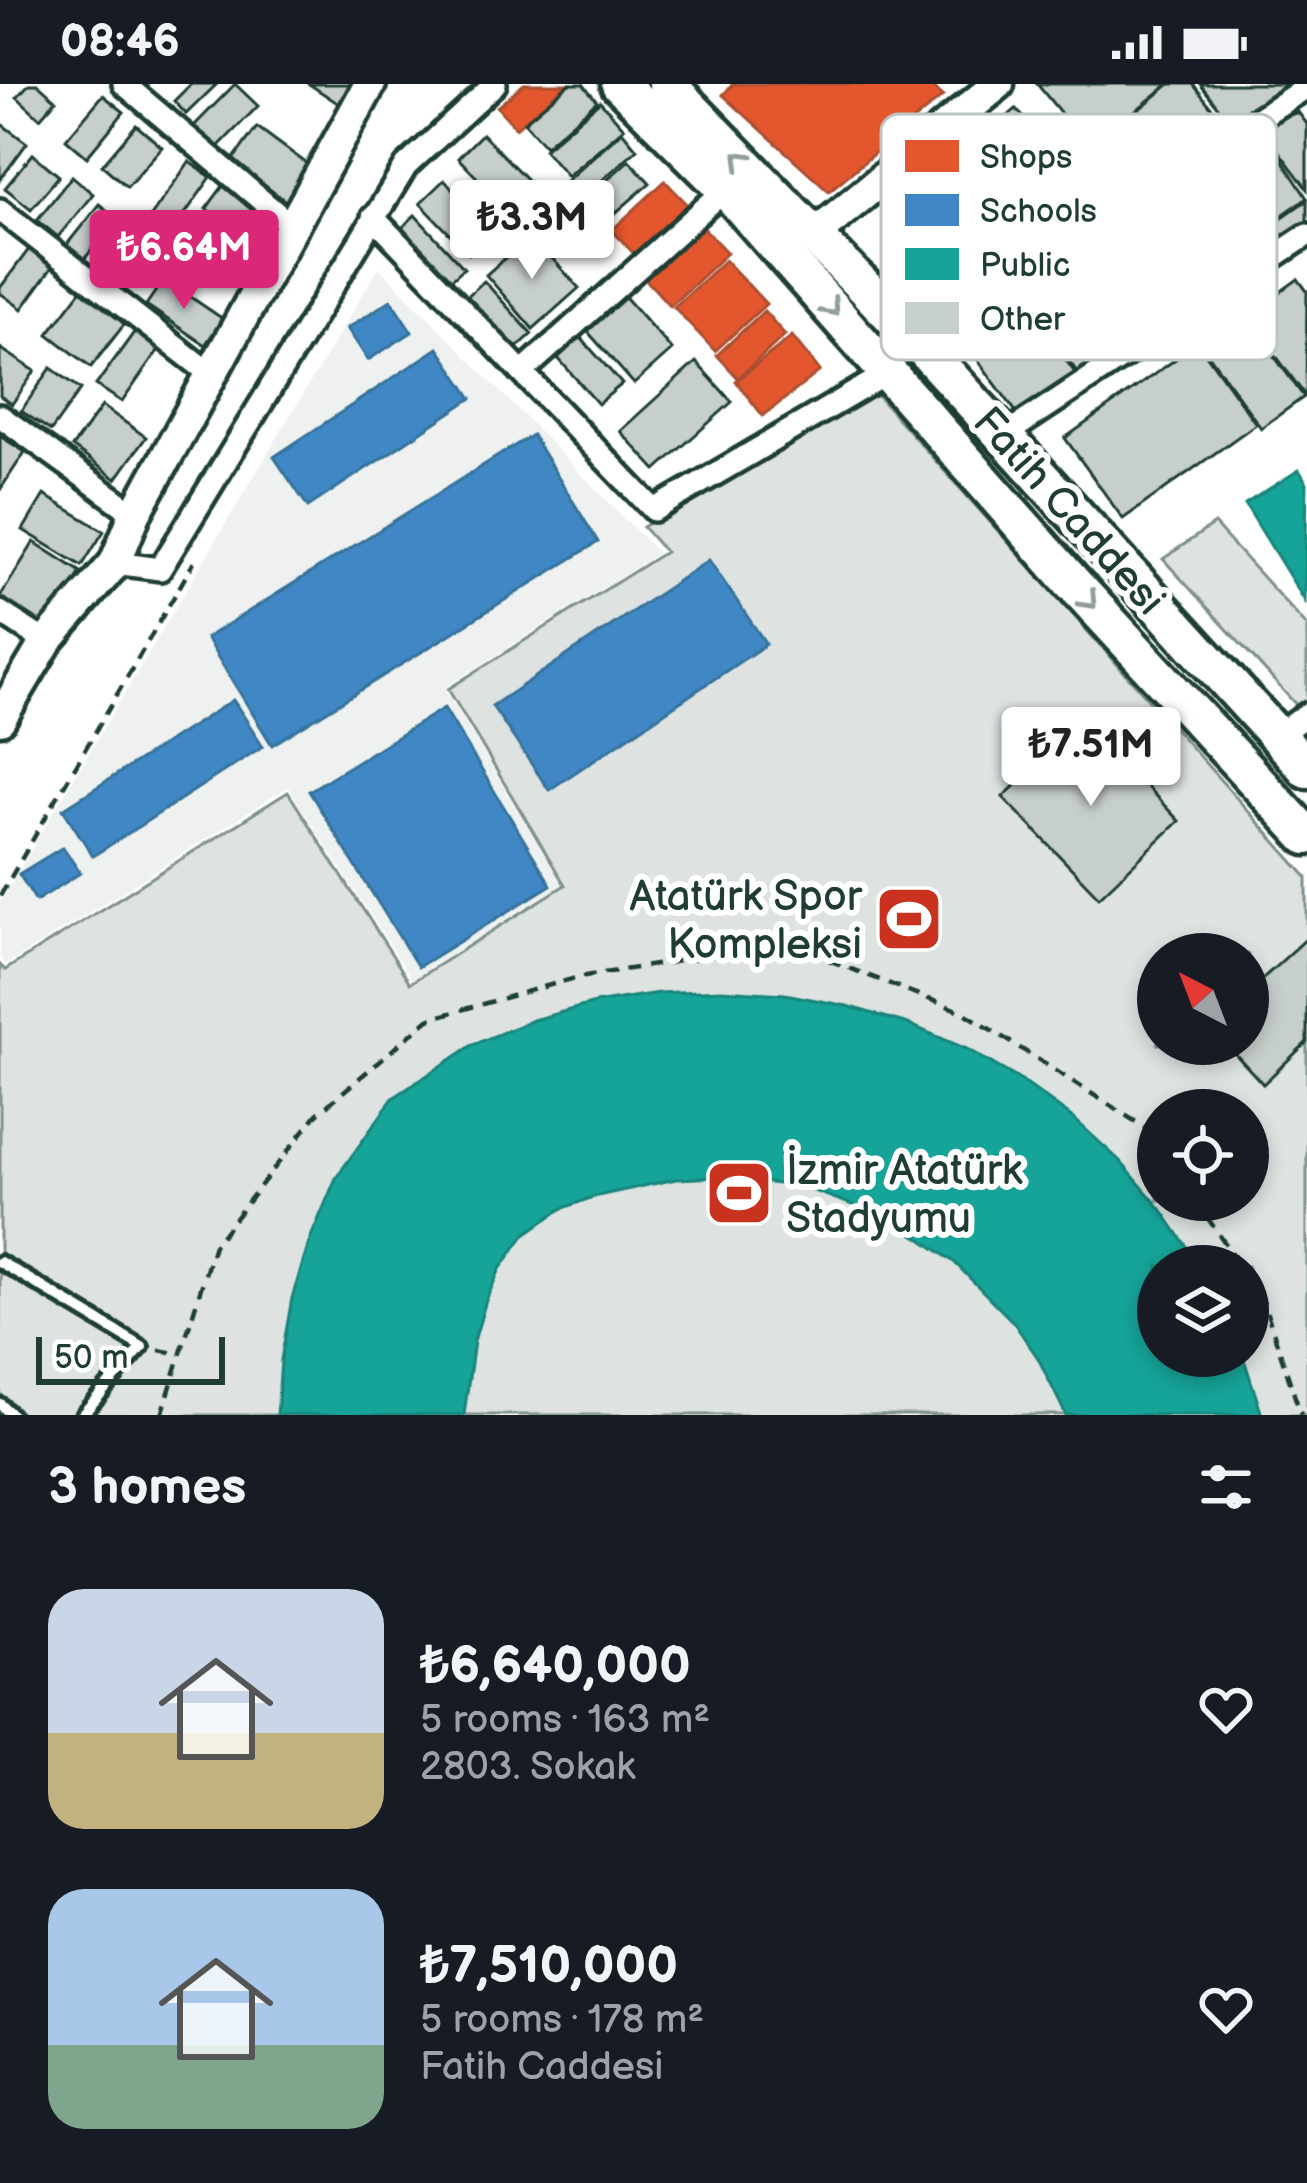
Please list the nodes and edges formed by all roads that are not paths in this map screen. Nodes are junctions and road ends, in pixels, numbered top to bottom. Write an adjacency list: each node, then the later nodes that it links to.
1 (124, 84): 14 (street)
2 (370, 84): 14 (street)
3 (496, 84): 13 (street)
4 (620, 84): 11 (main road, Fatih Caddesi)
5 (667, 84): 15 (main road, one-way to 5)
6 (998, 84): 8 (street)
7 (1307, 87): 9 (street)
8 (961, 114)
9 (1265, 114)
10 (881, 180): 15 (street)
11 (726, 189): 15 (street); 21 (street); 22 (main road, Fatih Caddesi, one-way to 22)
12 (0, 210): 23 (street)
13 (373, 218): 21 (street); 27 (street)
14 (294, 228): 23 (street)
15 (815, 234): 18 (main road)
16 (1307, 235): 17 (street)
17 (1277, 255)
18 (881, 304)
19 (933, 360): 25 (main road)
20 (1118, 360): 25 (street)
21 (522, 372): 22 (street)
22 (888, 373): 34 (main road, Fatih Caddesi, one-way to 34)
23 (213, 376): 26 (street)
24 (0, 416): 26 (street)
25 (1003, 436): 32 (main road)
26 (136, 514): 27 (street)
27 (116, 562): 29 (street)
28 (0, 612): 29 (street)
29 (46, 642): 31 (street)
30 (1307, 714): 32 (street)
31 (0, 719)
32 (1276, 736): 33 (main road)
33 (1307, 769)
34 (1307, 836)
35 (0, 1262): 38 (lane)
36 (0, 1404): 37 (lane)
37 (12, 1415)
38 (82, 1415)

